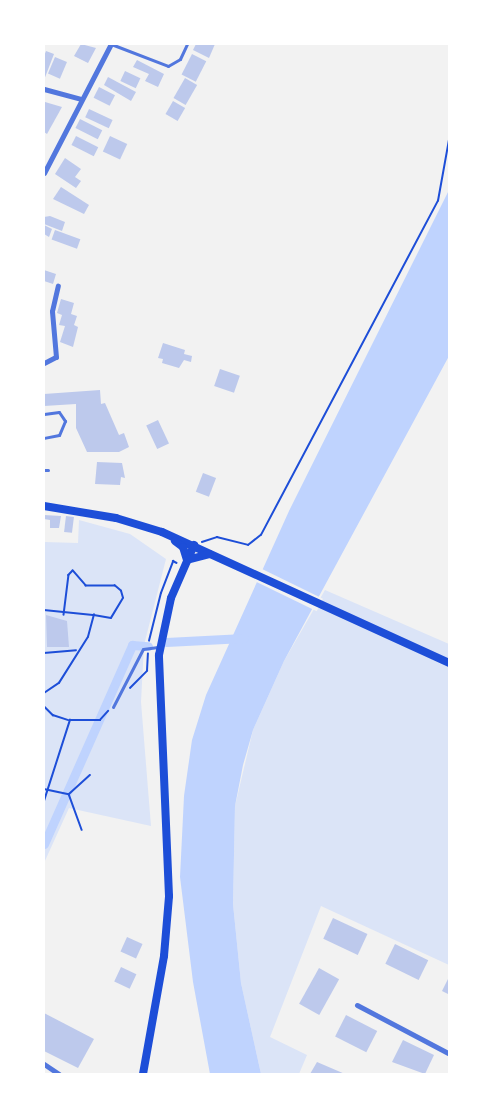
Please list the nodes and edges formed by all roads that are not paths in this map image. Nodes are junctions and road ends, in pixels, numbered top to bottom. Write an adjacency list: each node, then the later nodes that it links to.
1 (111, 44): 2 (lane); 4 (street)
2 (187, 44)
3 (44, 89): 4 (street)
4 (81, 99): 5 (street)
5 (44, 173)
6 (58, 286): 7 (street)
7 (44, 363)
8 (44, 414): 9 (lane)
9 (44, 438)
10 (44, 506): 11 (main road)
11 (162, 532): 12 (main road); 14 (main road)
12 (194, 545): 13 (main road); 14 (main road)
13 (214, 554): 14 (main road); 16 (main road)
14 (187, 560): 15 (main road)
15 (160, 647): 17 (lane); 22 (main road)
16 (450, 663)
17 (112, 707)
18 (357, 1005): 19 (street)
19 (450, 1054)
20 (44, 1064): 21 (street)
21 (59, 1074)
22 (143, 1074)

